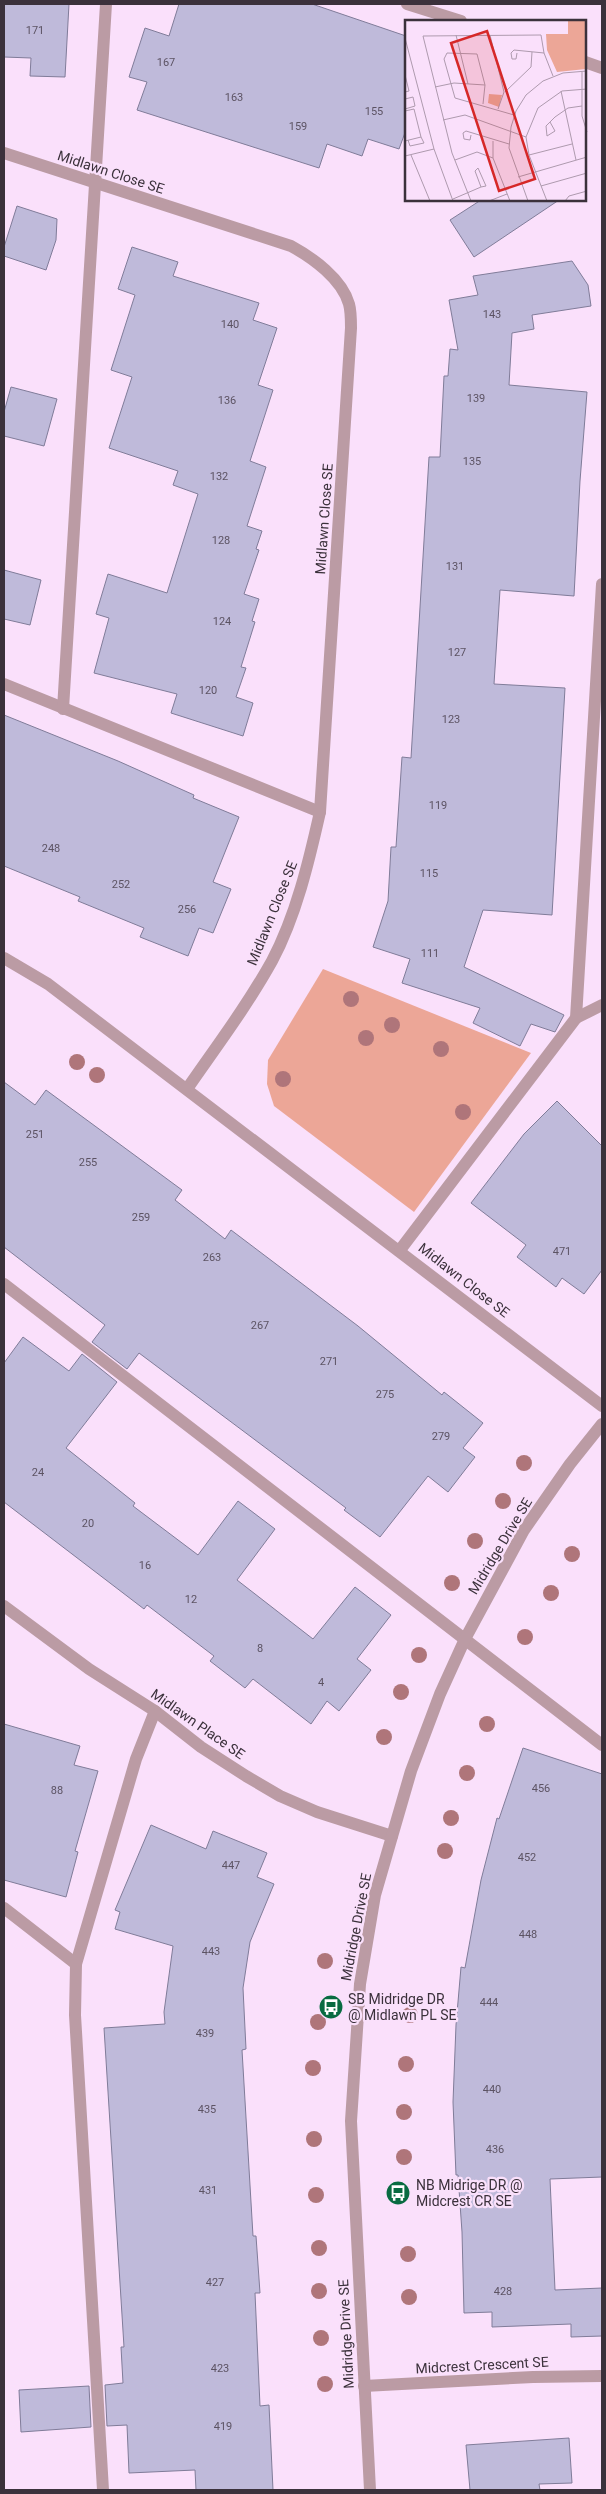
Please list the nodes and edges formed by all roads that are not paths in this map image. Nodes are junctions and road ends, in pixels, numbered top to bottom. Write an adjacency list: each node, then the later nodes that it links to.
1 (106, 4): 7 (street)
2 (408, 4): 3 (street)
3 (458, 20)
4 (586, 62): 5 (street)
5 (602, 68)
6 (4, 153): 7 (street, Midlawn Close SE)
7 (94, 183): 10 (street); 11 (street, Midlawn Close SE)
8 (602, 584): 14 (street)
9 (4, 684): 10 (street)
10 (63, 709): 11 (street)
11 (320, 812): 15 (street, Midlawn Close SE)
12 (4, 958): 15 (street, Midlawn Close SE)
13 (602, 1005): 14 (street)
14 (576, 1018): 16 (street)
15 (186, 1089): 16 (street, Midlawn Close SE)
16 (400, 1250): 18 (street, Midlawn Close SE)
17 (4, 1284): 21 (street)
18 (602, 1406)
19 (602, 1424): 21 (street, Midridge Drive SE)
20 (4, 1606): 22 (street, Midlawn Place SE)
21 (465, 1639): 23 (street); 24 (street, Midridge Drive SE)
22 (155, 1711): 24 (street, Midlawn Place SE); 26 (street)
23 (602, 1745)
24 (392, 1836): 28 (street, Midridge Drive SE)
25 (4, 1908): 26 (street)
26 (76, 1964): 29 (street)
27 (602, 2376): 28 (street, Midcrest Crescent SE)
28 (364, 2386): 30 (street, Midridge Drive SE)
29 (102, 2490)
30 (370, 2490)

